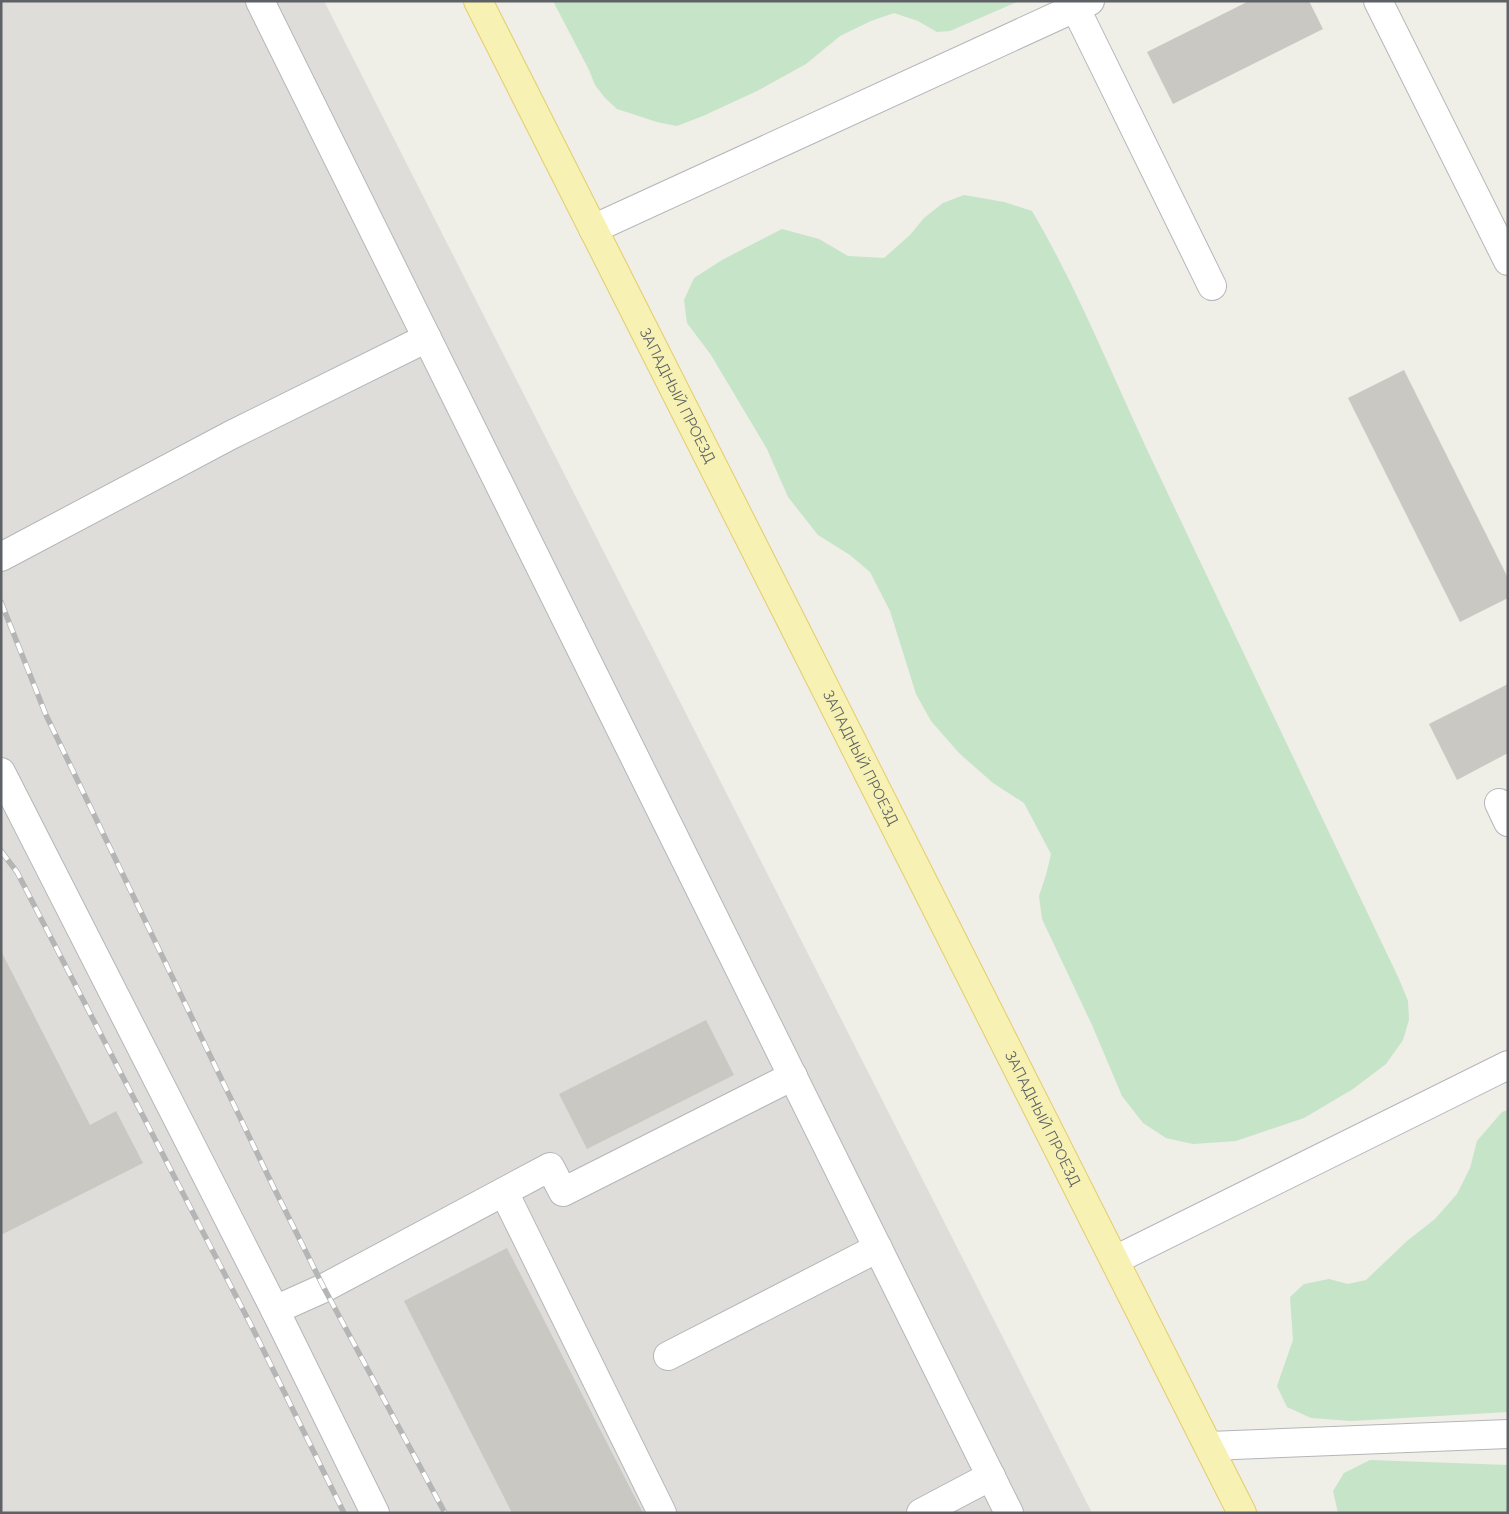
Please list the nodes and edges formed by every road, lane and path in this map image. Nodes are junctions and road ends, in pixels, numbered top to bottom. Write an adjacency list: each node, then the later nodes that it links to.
1 (260, 1): 8 (lane)
2 (478, 1): 5 (main road, ЗАПАДНЫЙ ПРОЕЗД)
3 (1378, 1): 6 (lane)
4 (1083, 5): 5 (lane); 7 (lane)
5 (592, 229): 15 (main road, ЗАПАДНЫЙ ПРОЕЗД)
6 (1508, 261)
7 (1212, 286)
8 (427, 338): 9 (lane); 12 (lane)
9 (1, 557)
10 (1, 772): 16 (lane)
11 (1508, 1065): 15 (lane)
12 (793, 1076): 13 (lane); 14 (lane)
13 (504, 1192): 16 (lane); 22 (lane)
14 (878, 1248): 17 (lane); 20 (lane)
15 (1115, 1260): 19 (main road, ЗАПАДНЫЙ ПРОЕЗД)
16 (275, 1310): 21 (lane)
17 (668, 1356)
18 (1508, 1434): 19 (lane)
19 (1209, 1446): 25 (main road, ЗАПАДНЫЙ ПРОЕЗД)
20 (991, 1476): 23 (lane); 24 (lane)
21 (375, 1513)
22 (662, 1513)
23 (921, 1513)
24 (1009, 1513)
25 (1242, 1513)

